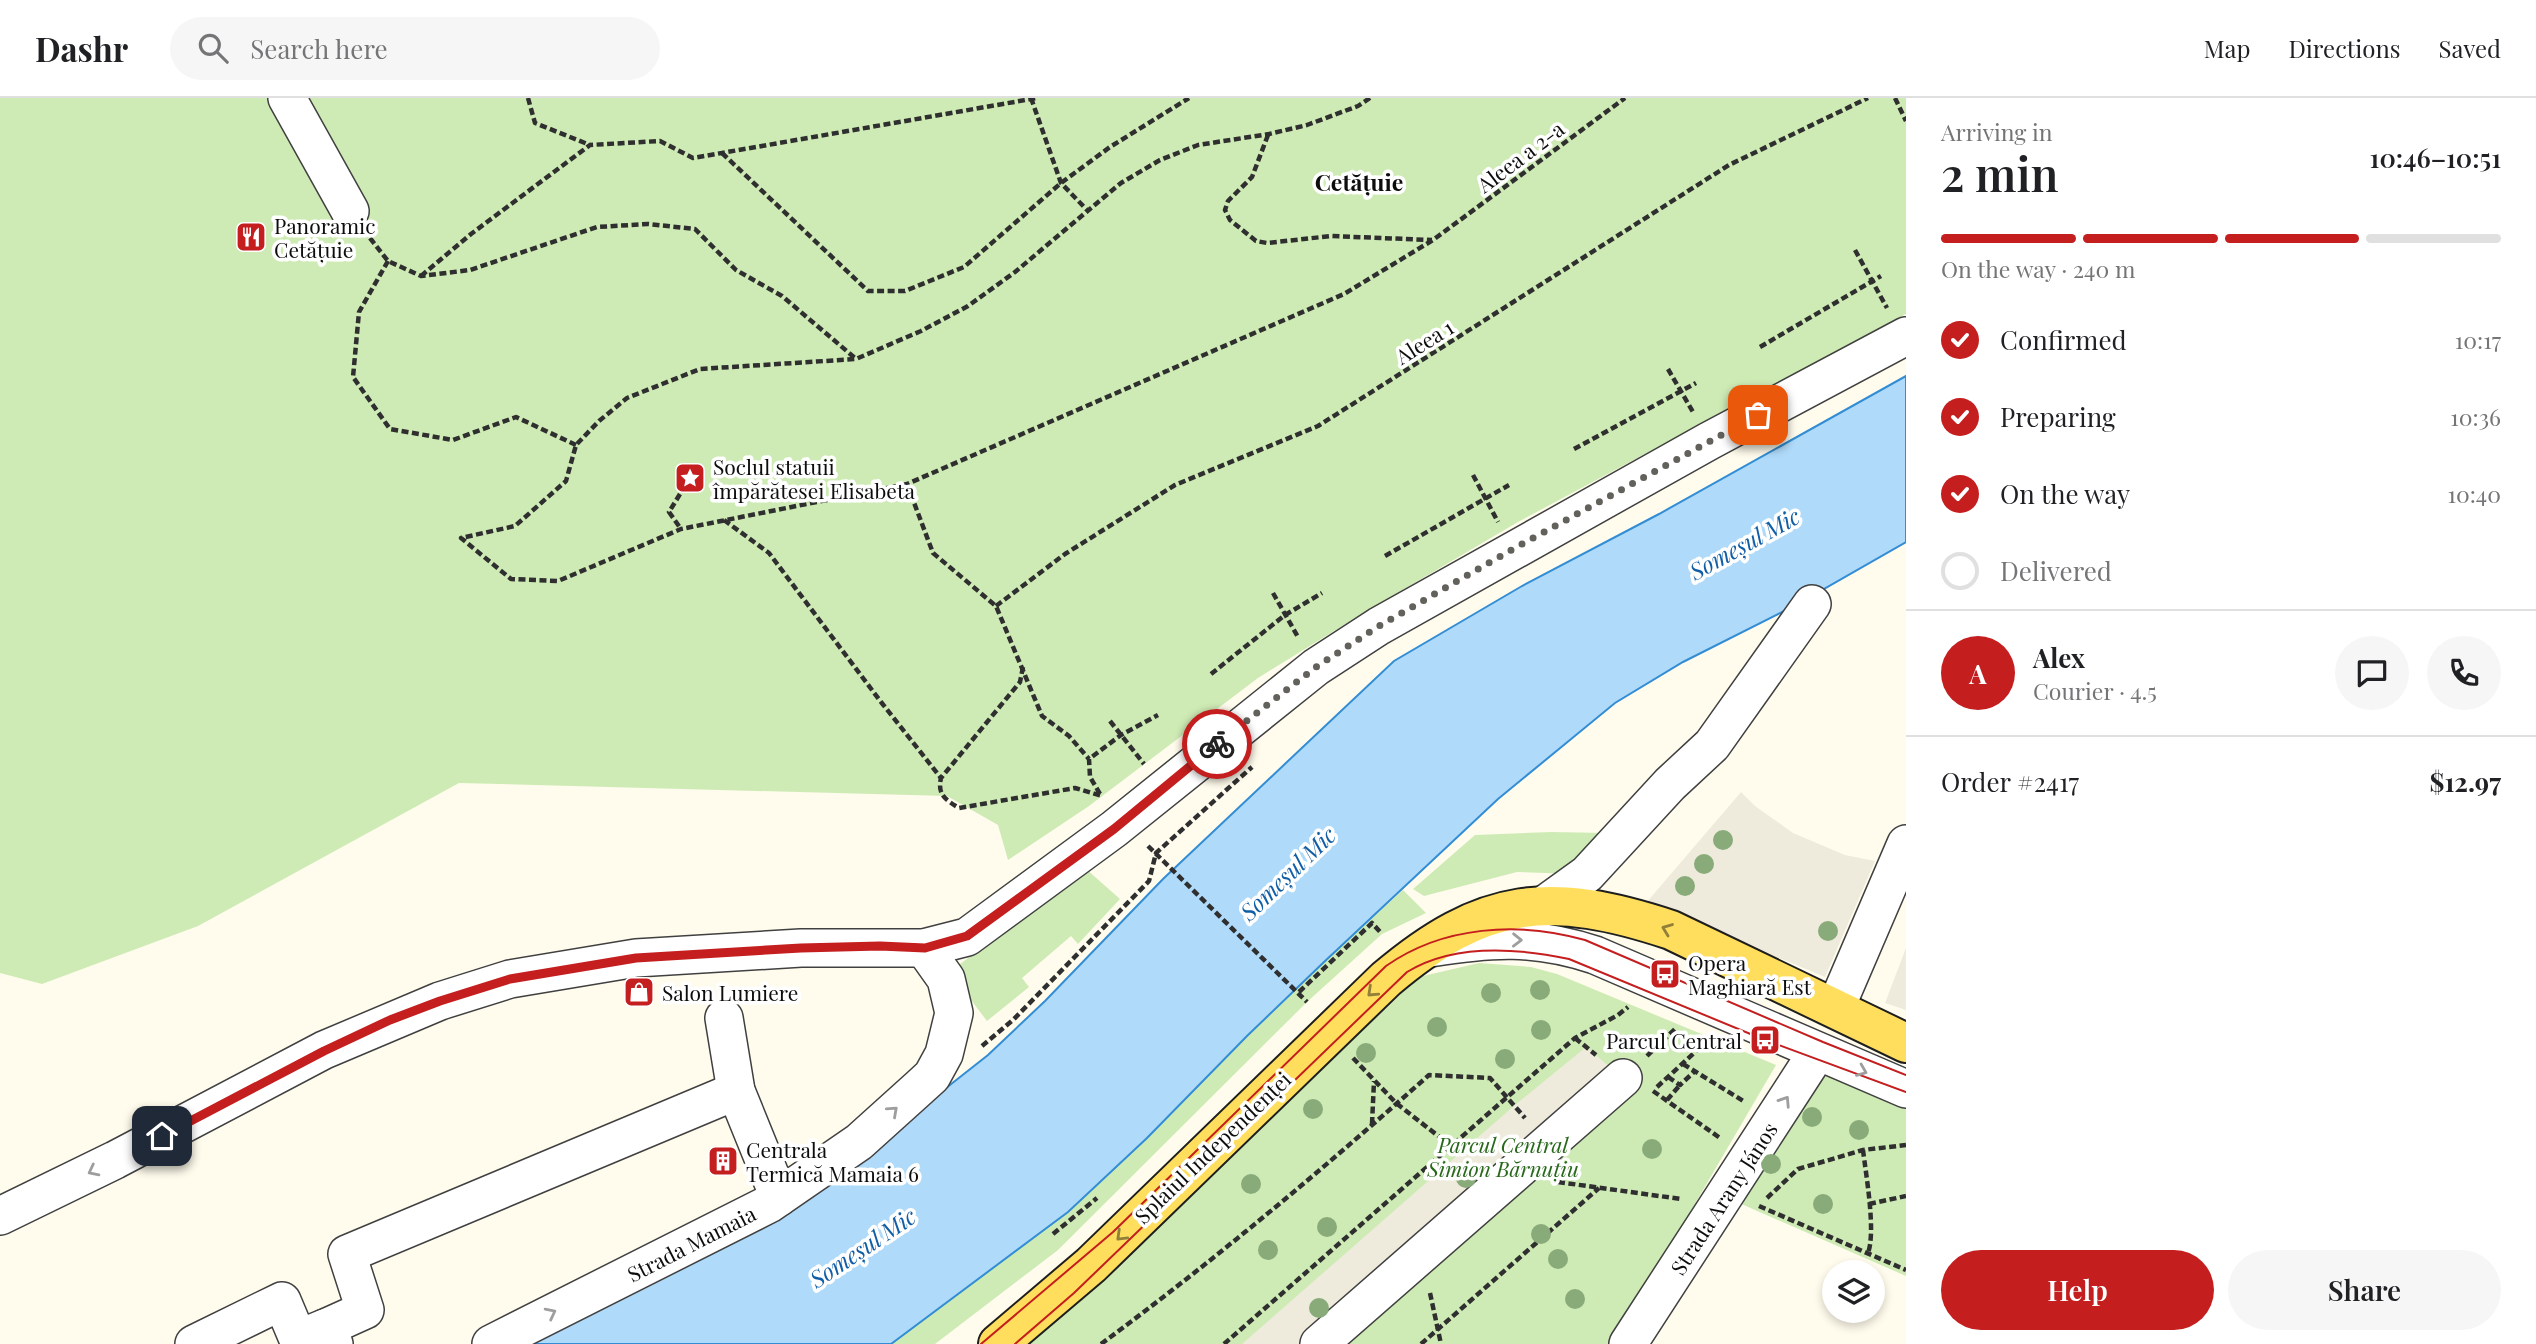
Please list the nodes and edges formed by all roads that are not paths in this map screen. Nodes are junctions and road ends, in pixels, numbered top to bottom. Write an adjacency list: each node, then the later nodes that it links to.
1 (287, 98): 2 (street)
2 (350, 211)
3 (1899, 326): 7 (street)
4 (1812, 604): 6 (street)
5 (1906, 844): 9 (street)
6 (1544, 905): 8 (main road, Splaiul Independenței); 9 (main road, Splaiul Independenței, one-way to 6)
7 (925, 948): 16 (street, Strada Mamaia, one-way to 7); 17 (street, one-way to 17)
8 (1424, 949): 12 (street, one-way to 12); 21 (main road, Splaiul Independenței, one-way to 21)
9 (1836, 1007): 11 (main road, Splaiul Independenței)
10 (724, 1018): 15 (street)
11 (1906, 1043)
12 (1819, 1053): 14 (street, one-way to 14); 23 (street, Strada Arany János, one-way to 12)
13 (1638, 1084): 22 (street)
14 (1906, 1089)
15 (736, 1091): 16 (street); 18 (street)
16 (779, 1197): 20 (street, Strada Mamaia, one-way to 16)
17 (0, 1216)
18 (330, 1336): 19 (street)
19 (194, 1344)
20 (491, 1344)
21 (998, 1344)
22 (1319, 1344)
23 (1628, 1344)

